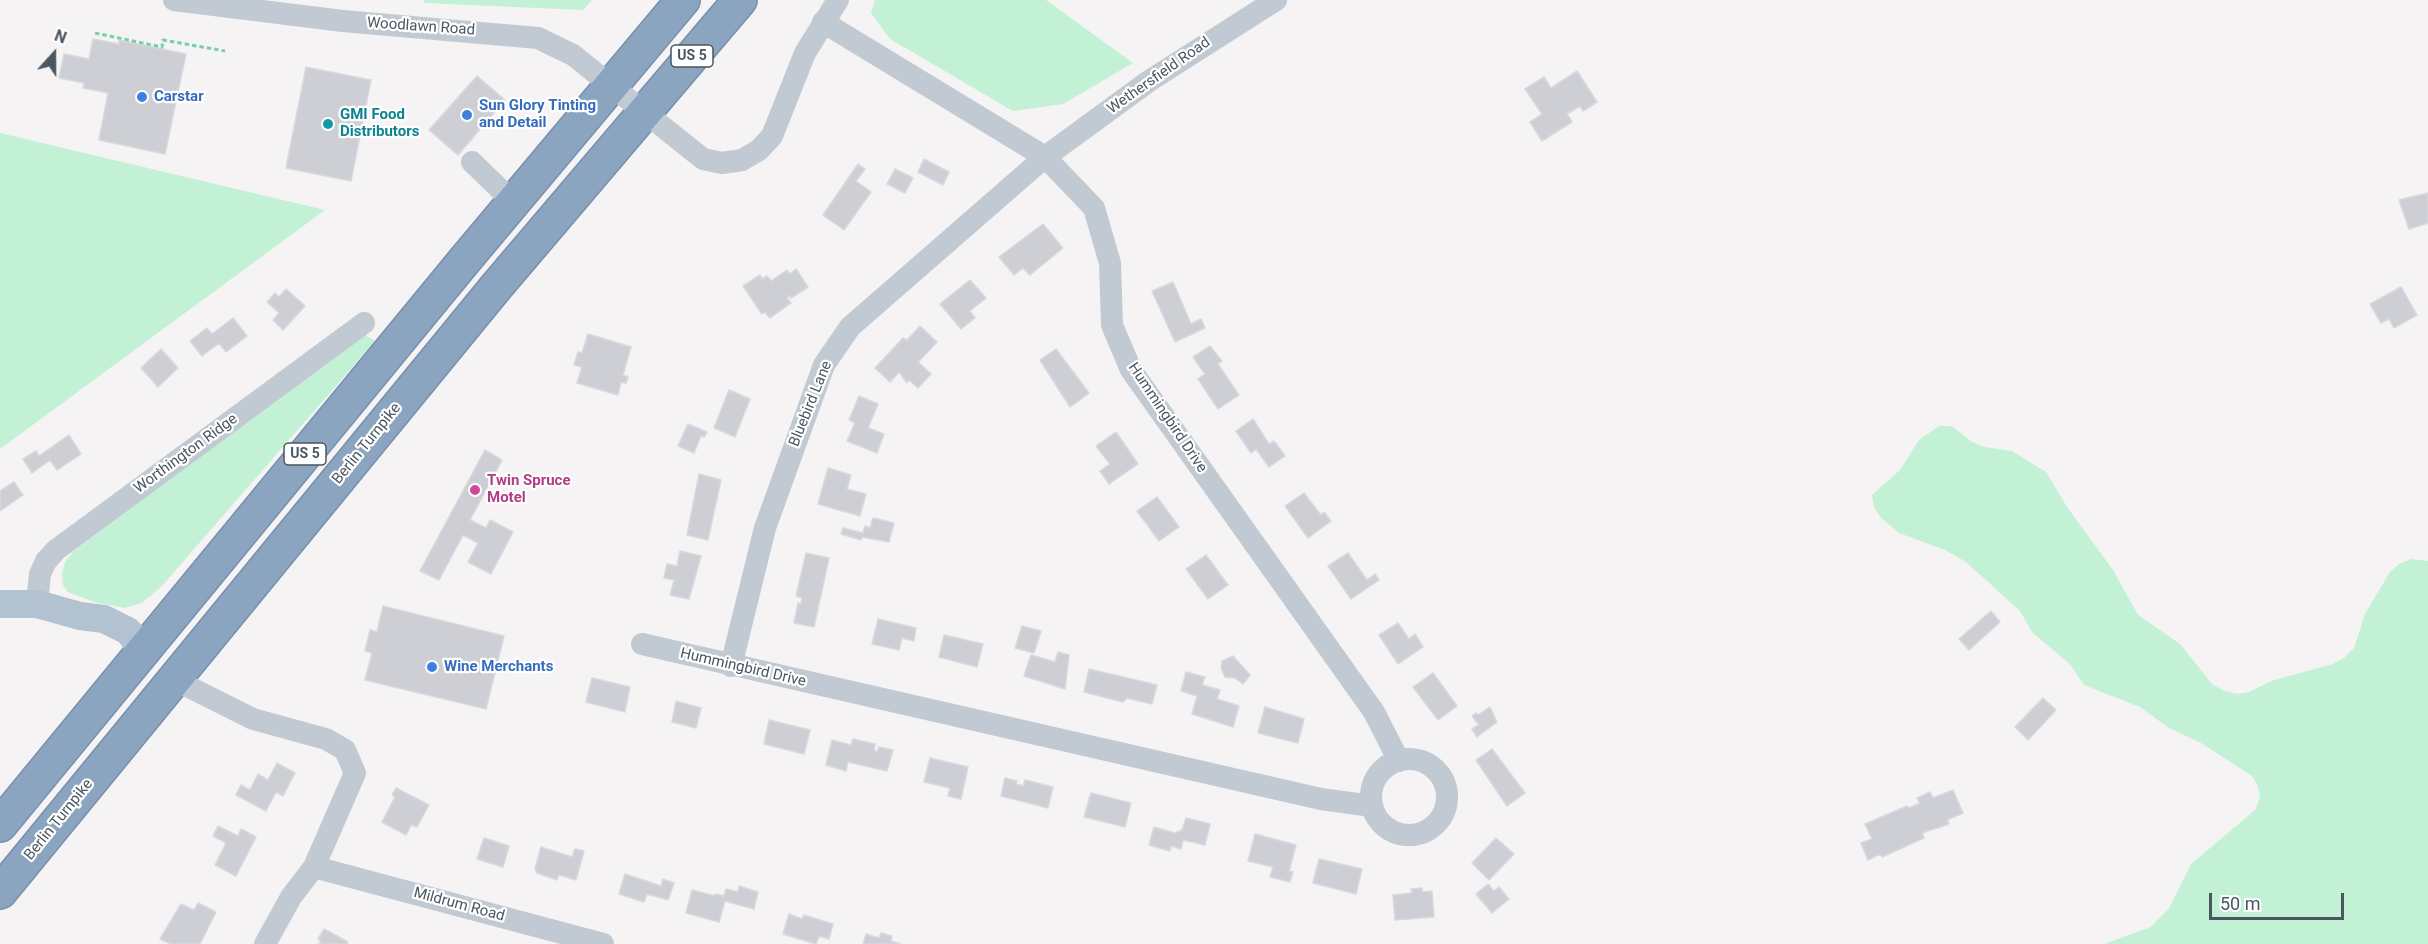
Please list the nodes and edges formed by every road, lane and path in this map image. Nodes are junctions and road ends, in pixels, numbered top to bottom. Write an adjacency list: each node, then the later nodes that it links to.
1 (174, 0): 9 (street, Woodlawn Road)
2 (683, 0): 9 (highway, US 5)
3 (740, 0): 10 (highway, Berlin Turnpike / US 5)
4 (838, 0): 6 (street)
5 (1276, 0): 11 (street, Wethersfield Road)
6 (823, 22): 10 (street); 11 (street, Hummingbird Drive)
7 (94, 33): 8 (path)
8 (225, 51)
9 (611, 85): 10 (street, Woodlawn Road); 13 (highway, US 5)
10 (645, 112): 20 (highway, Berlin Turnpike / US 5)
11 (1045, 158): 19 (street, Bluebird Lane); 21 (street, Hummingbird Drive)
12 (472, 162): 13 (street)
13 (513, 202): 18 (highway, US 5)
14 (364, 323): 16 (street, Worthington Ridge)
15 (0, 604): 16 (main road)
16 (37, 604): 18 (main road)
17 (642, 644): 19 (street, Hummingbird Drive)
18 (140, 655): 20 (main road); 23 (highway, US 5)
19 (731, 666): 22 (street, Hummingbird Drive)
20 (175, 680): 24 (street); 25 (highway, Berlin Turnpike / US 5)
21 (1399, 761): 22 (street); 22 (street)
22 (1372, 806)
23 (0, 825)
24 (314, 867): 26 (street); 27 (street, Mildrum Road)
25 (0, 892)
26 (265, 944)
27 (603, 944)

